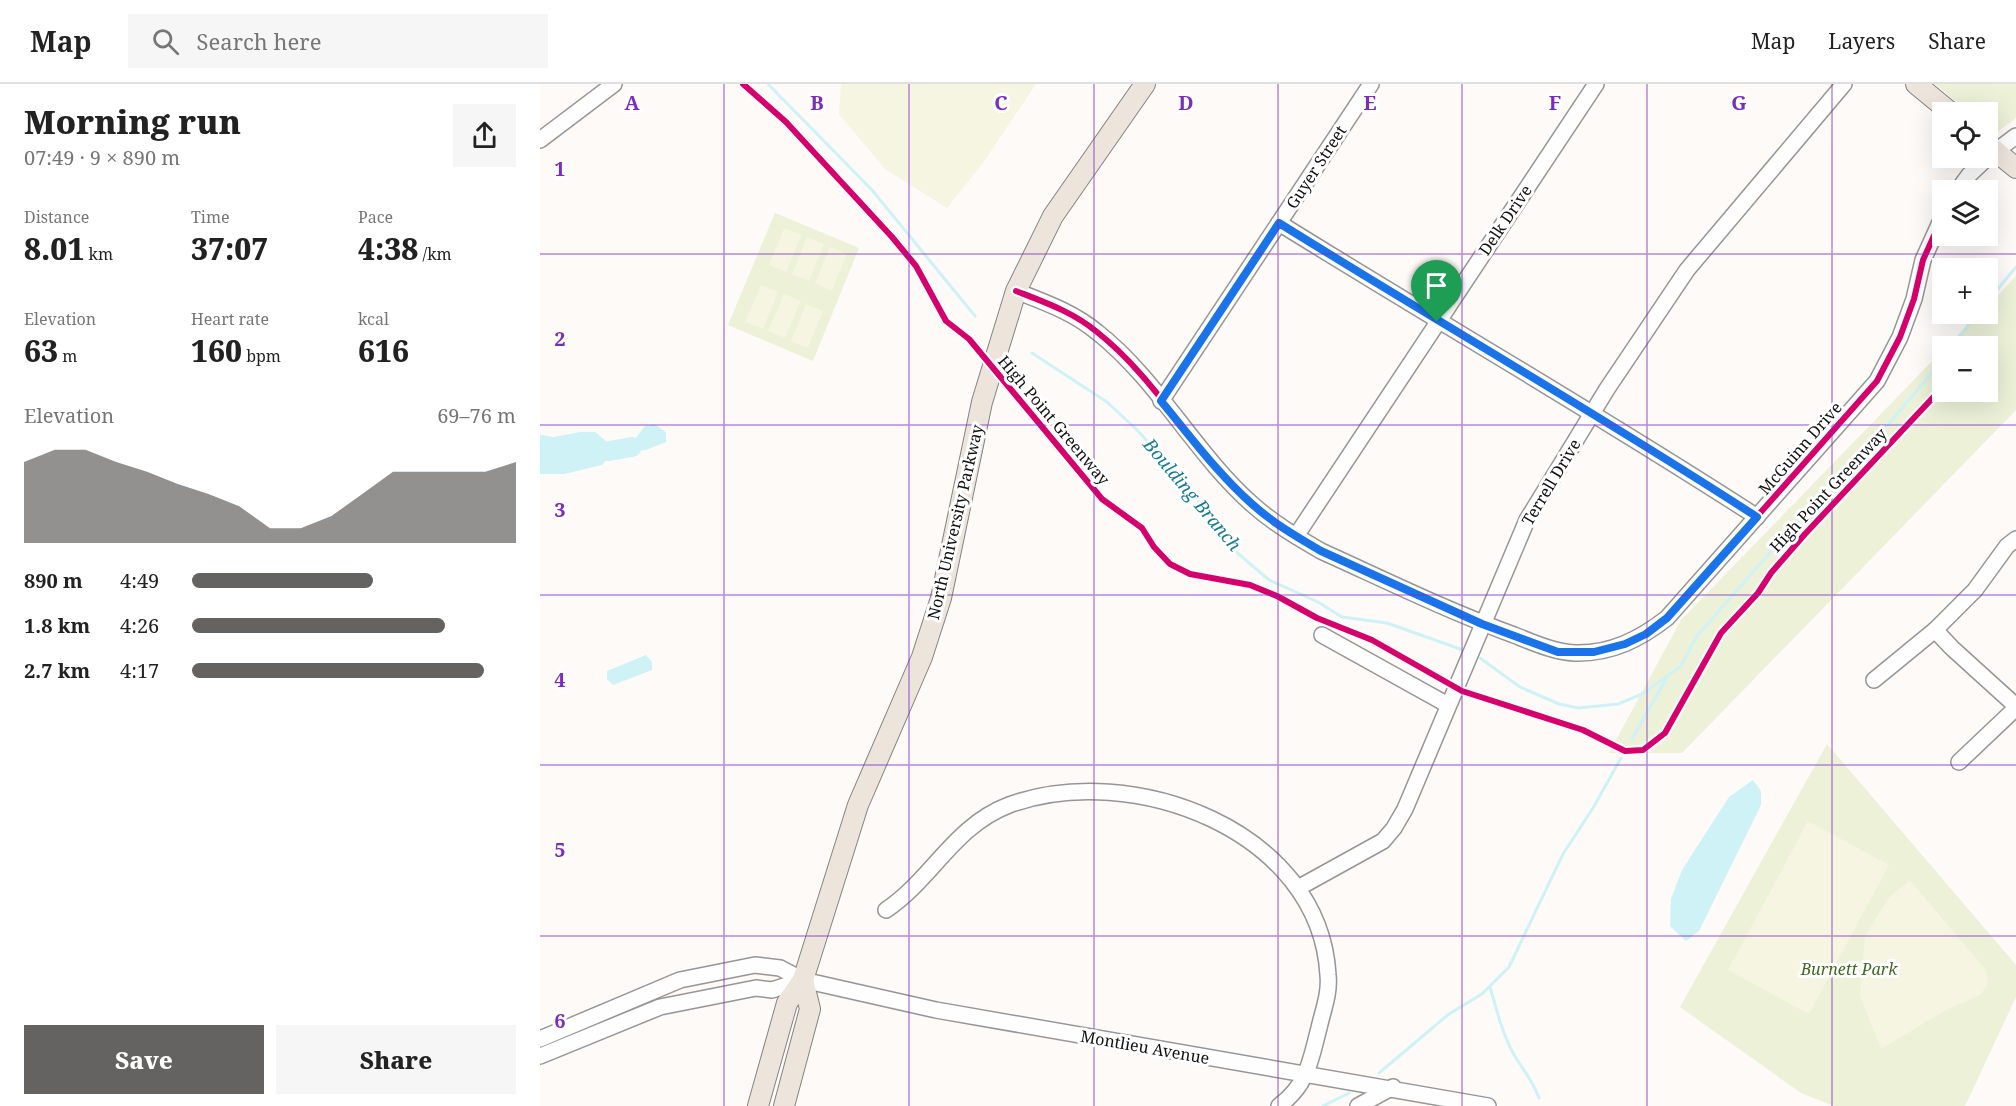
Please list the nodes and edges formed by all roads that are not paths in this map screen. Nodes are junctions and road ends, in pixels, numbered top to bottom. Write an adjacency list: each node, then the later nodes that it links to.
1 (614, 84): 9 (street)
2 (1145, 84): 17 (main road, North University Parkway)
3 (1371, 84): 15 (street, Guyer Street)
4 (1596, 84): 18 (street, Delk Drive)
5 (1844, 84): 20 (street, Terrell Drive)
6 (1916, 84): 7 (main road)
7 (1938, 102)
8 (2016, 136): 10 (street)
9 (540, 140)
10 (1998, 147)
11 (1998, 158): 13 (main road)
12 (1975, 168): 14 (street)
13 (2016, 168)
14 (1965, 180)
15 (1279, 223): 18 (street); 19 (street, Guyer Street)
16 (1932, 240): 21 (street, McGuinn Drive)
17 (1016, 291): 19 (street, McGuinn Drive); 33 (main road, North University Parkway)
18 (1437, 322): 20 (street); 22 (street, Delk Drive)
19 (1161, 401): 22 (street, McGuinn Drive)
20 (1592, 414): 21 (street); 24 (street, Terrell Drive)
21 (1757, 517): 24 (street, McGuinn Drive)
22 (1296, 536): 24 (street, McGuinn Drive)
23 (2016, 539): 25 (street)
24 (1482, 624): 28 (street, Terrell Drive)
25 (1935, 630): 27 (street); 29 (street)
26 (1322, 635): 28 (street)
27 (1874, 680)
28 (1448, 705): 31 (street, Terrell Drive)
29 (2016, 707): 30 (street)
30 (1959, 762)
31 (1298, 888): 32 (street); 36 (street)
32 (886, 910)
33 (803, 980): 34 (street, Montlieu Avenue); 35 (street); 36 (street, Montlieu Avenue); 38 (main road, North University Parkway); 39 (main road)
34 (540, 1039)
35 (540, 1056)
36 (1306, 1076): 37 (street, Montlieu Avenue); 40 (street)
37 (1393, 1087): 41 (street); 42 (street, Montlieu Avenue)
38 (758, 1106)
39 (784, 1106)
40 (1279, 1106)
41 (1358, 1106)
42 (1488, 1106)

